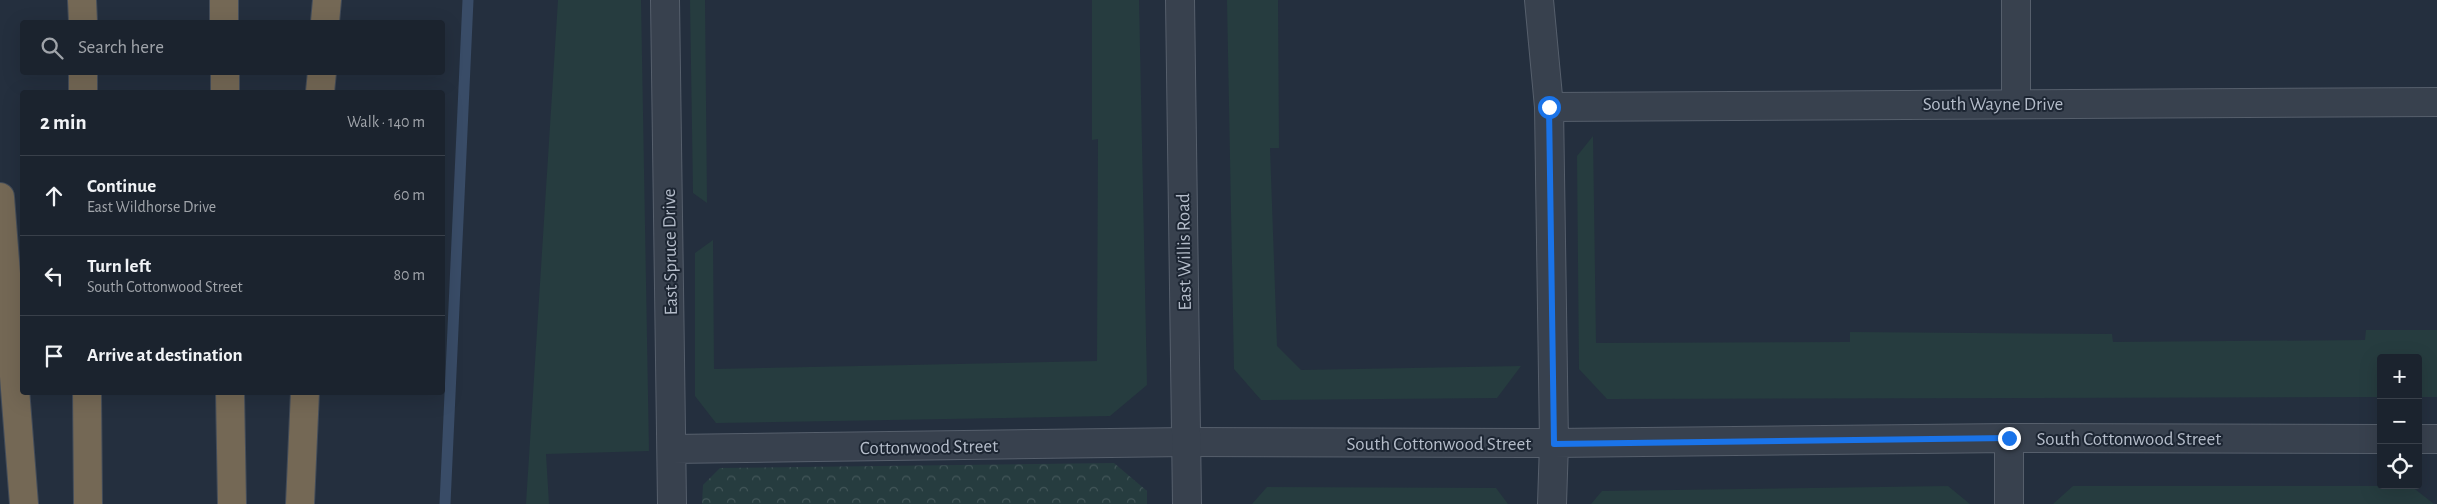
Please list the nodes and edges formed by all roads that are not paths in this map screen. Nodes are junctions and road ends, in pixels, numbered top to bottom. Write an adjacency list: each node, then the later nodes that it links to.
1 (82, 0): 8 (highway)
2 (224, 0): 9 (highway)
3 (327, 0): 10 (highway)
4 (665, 0): 30 (street, East Spruce Drive)
5 (1180, 0): 28 (street, East Willis Road)
6 (1539, 0): 19 (street)
7 (2016, 0): 18 (street)
8 (82, 20)
9 (224, 20)
10 (325, 20)
11 (83, 75): 14 (highway)
12 (225, 75): 15 (highway)
13 (322, 75): 16 (highway)
14 (83, 90)
15 (225, 90)
16 (320, 90)
17 (2437, 102): 18 (street, South Wayne Drive)
18 (2016, 103): 19 (street, South Wayne Drive)
19 (1549, 107): 29 (street)
20 (0, 197): 31 (highway)
21 (87, 395): 32 (highway)
22 (230, 395): 33 (highway)
23 (305, 395): 34 (highway)
24 (2009, 438): 25 (street, South Cottonwood Street); 29 (street, South Cottonwood Street); 38 (street)
25 (2377, 439)
26 (2422, 439): 27 (street)
27 (2437, 439)
28 (1186, 442): 29 (street, South Cottonwood Street); 30 (street, Cottonwood Street); 36 (street, East Willis Road)
29 (1554, 444): 37 (street)
30 (672, 449): 35 (street, East Spruce Drive)
31 (24, 504)
32 (88, 504)
33 (232, 504)
34 (300, 504)
35 (672, 504)
36 (1187, 504)
37 (1552, 504)
38 (2009, 504)

